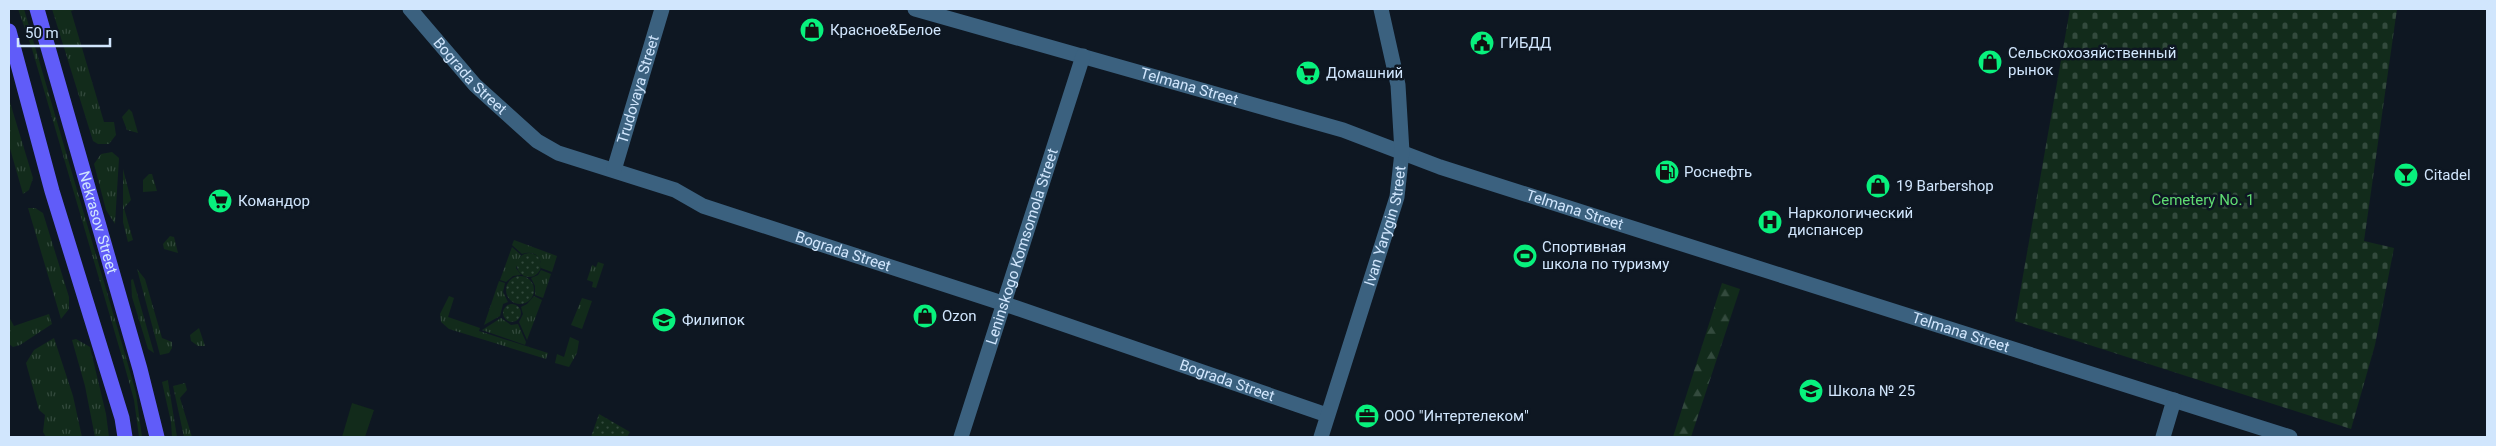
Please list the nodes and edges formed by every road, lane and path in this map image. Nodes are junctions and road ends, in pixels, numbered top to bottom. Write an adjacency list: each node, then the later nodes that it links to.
1 (37, 9): 14 (main road, Nekrasov Street)
2 (410, 9): 9 (street, Bograda Street)
3 (662, 9): 9 (street, Trudovaya Street)
4 (915, 9): 7 (street, Telmana Street)
5 (1381, 9): 8 (street, Ivan Yarygin Street)
6 (9, 32): 13 (main road)
7 (1083, 56): 8 (street, Telmana Street); 10 (street, Leninskogo Komsomola Street)
8 (1402, 152): 11 (street, Telmana Street); 12 (street, Ivan Yarygin Street)
9 (614, 170): 10 (street, Bograda Street)
10 (1005, 304): 12 (street, Bograda Street); 15 (street, Leninskogo Komsomola Street)
11 (2174, 400): 17 (street); 18 (street, Telmana Street)
12 (1327, 415): 16 (street, Ivan Yarygin Street)
13 (125, 437)
14 (157, 437)
15 (962, 437)
16 (1321, 437)
17 (2163, 437)
18 (2290, 437)

